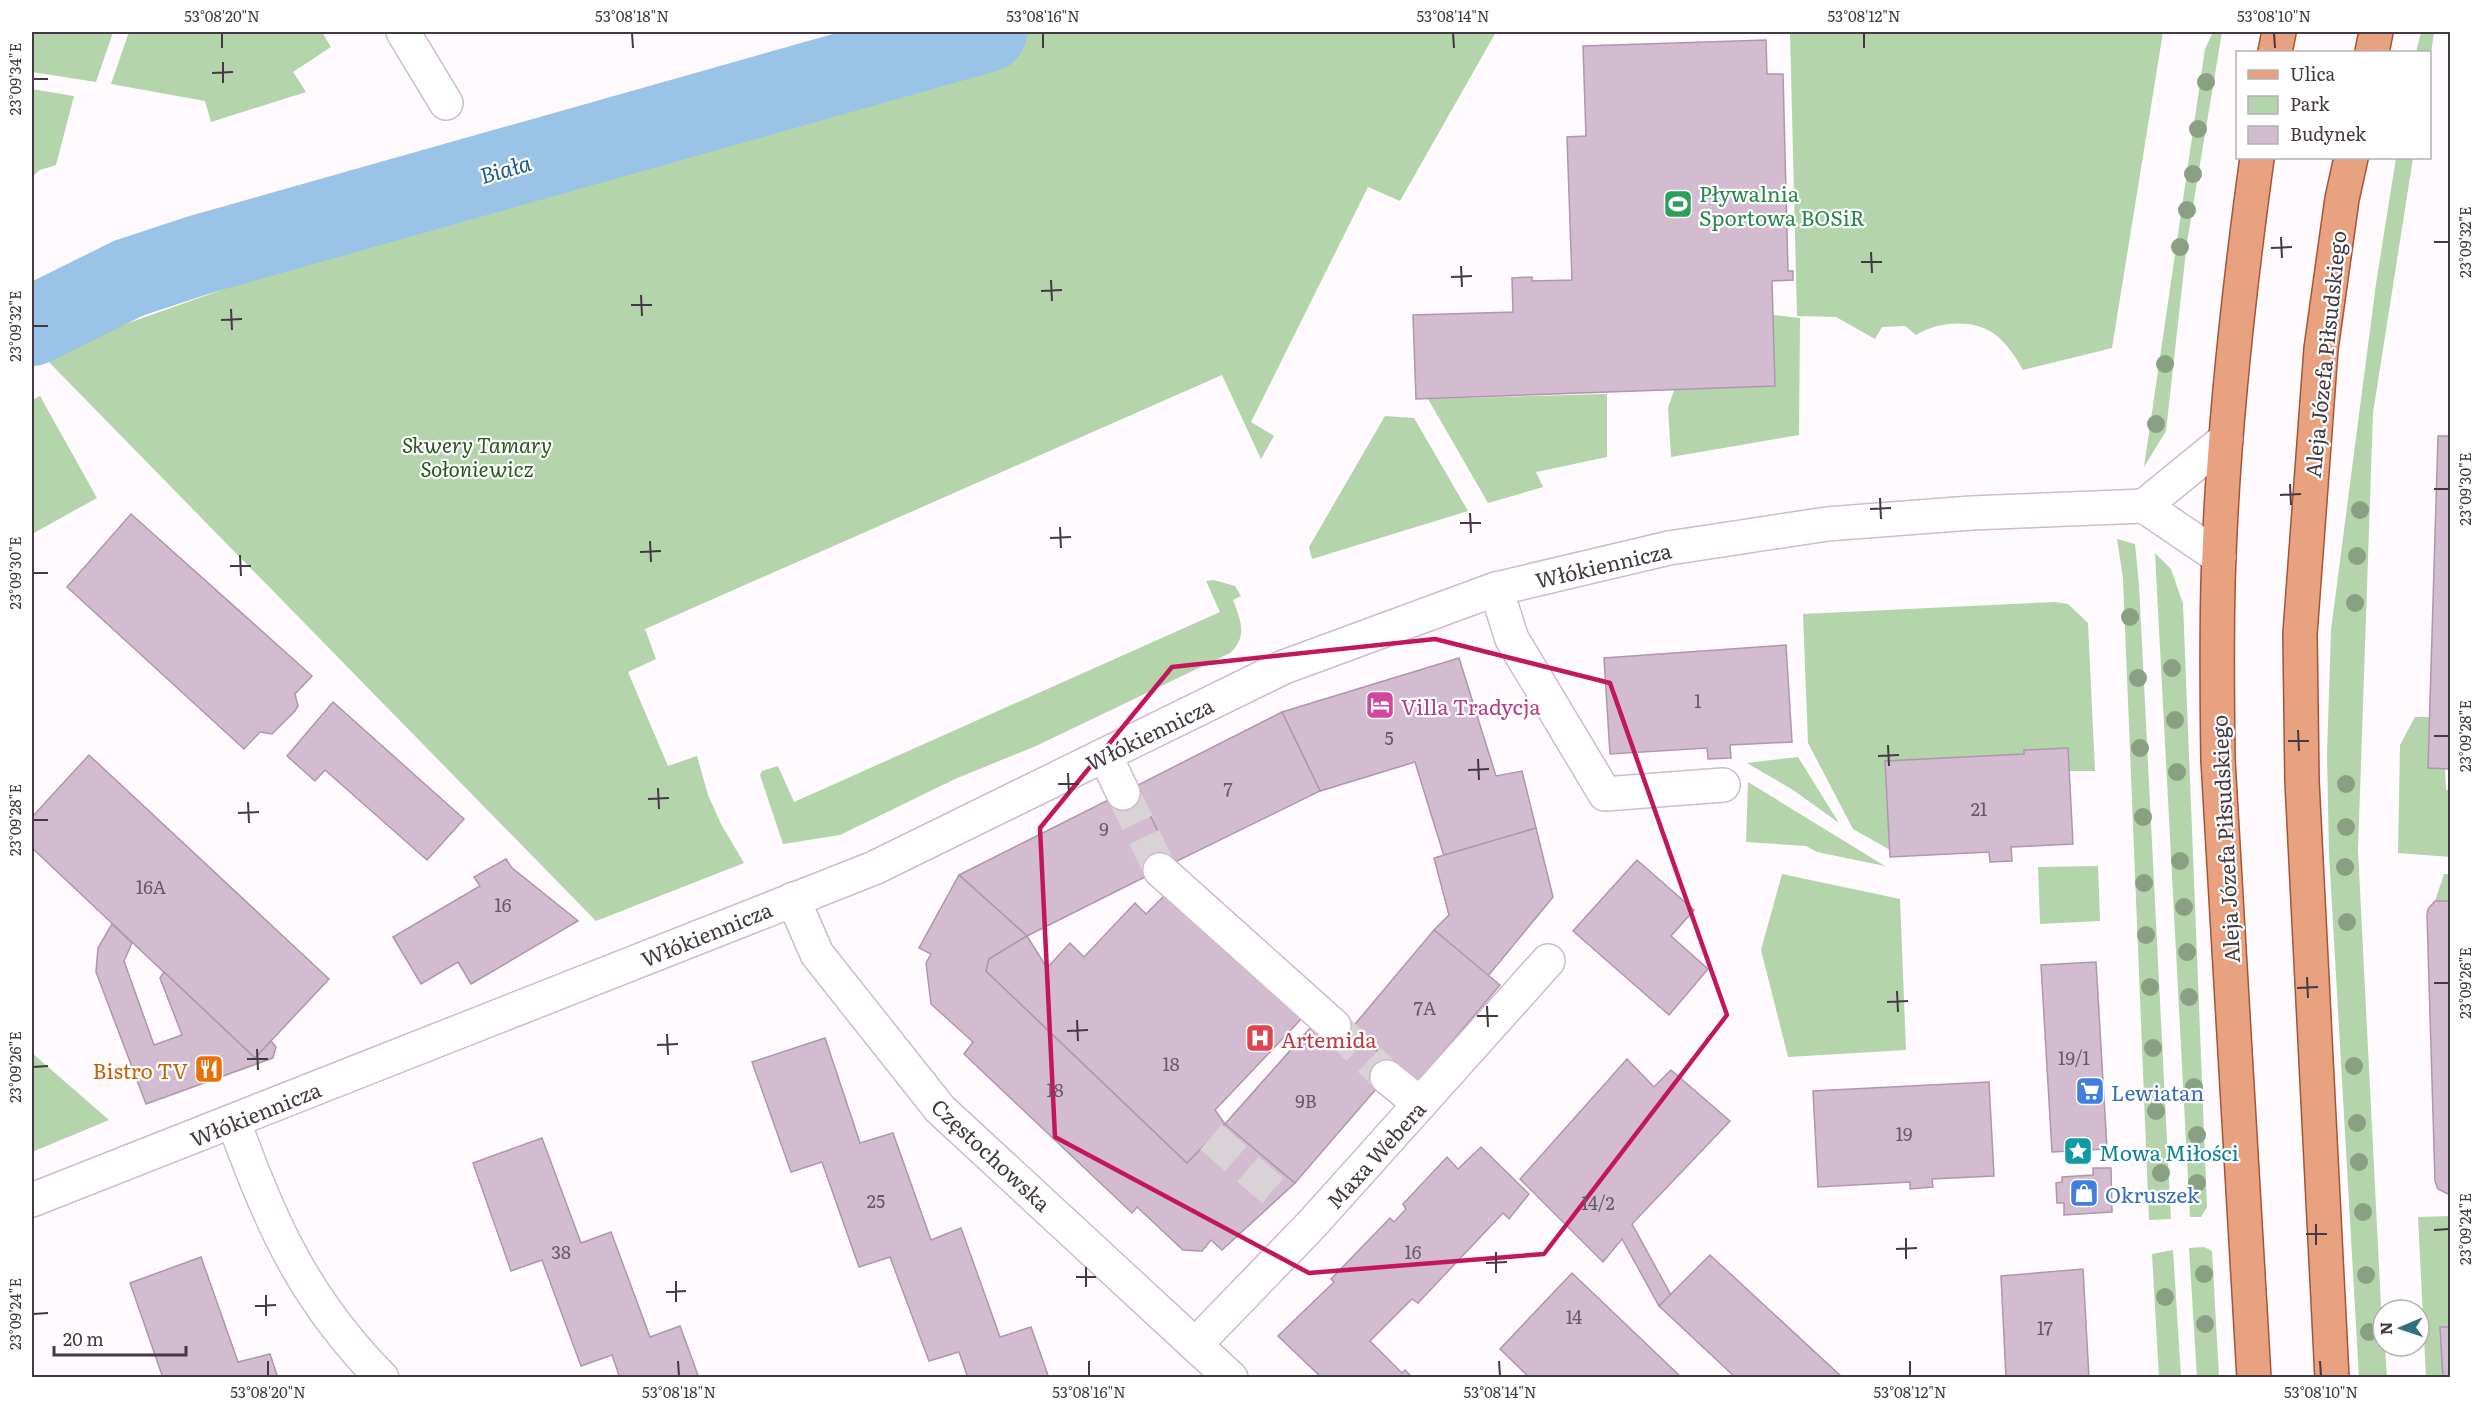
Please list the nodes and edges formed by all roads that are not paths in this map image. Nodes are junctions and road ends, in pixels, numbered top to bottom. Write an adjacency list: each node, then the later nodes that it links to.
1 (403, 32): 6 (street)
2 (2279, 32): 4 (main road)
3 (2376, 32): 5 (main road)
4 (2275, 51)
5 (2372, 51)
6 (446, 104)
7 (2257, 159): 9 (main road, Aleja Józefa Piłsudskiego)
8 (2350, 159): 28 (main road, Aleja Józefa Piłsudskiego)
9 (2226, 440): 10 (street); 11 (main road, Aleja Józefa Piłsudskiego)
10 (2144, 506): 11 (street); 12 (street, Włókiennicza)
11 (2219, 556): 27 (main road, Aleja Józefa Piłsudskiego)
12 (1496, 589): 13 (street, Włókiennicza); 14 (street)
13 (1105, 754): 15 (street); 17 (street, Włókiennicza)
14 (1723, 785)
15 (1123, 793)
16 (1160, 870): 19 (street)
17 (793, 899): 22 (street, Włókiennicza); 24 (street, Częstochowska)
18 (1548, 961): 21 (street, Maxa Webera)
19 (1334, 1026)
20 (1387, 1077): 21 (street)
21 (1420, 1104): 24 (street, Maxa Webera)
22 (234, 1122): 23 (street, Włókiennicza); 25 (street)
23 (32, 1200)
24 (1196, 1344): 26 (street, Częstochowska)
25 (382, 1377)
26 (1231, 1377)
27 (2254, 1377)
28 (2332, 1377)

